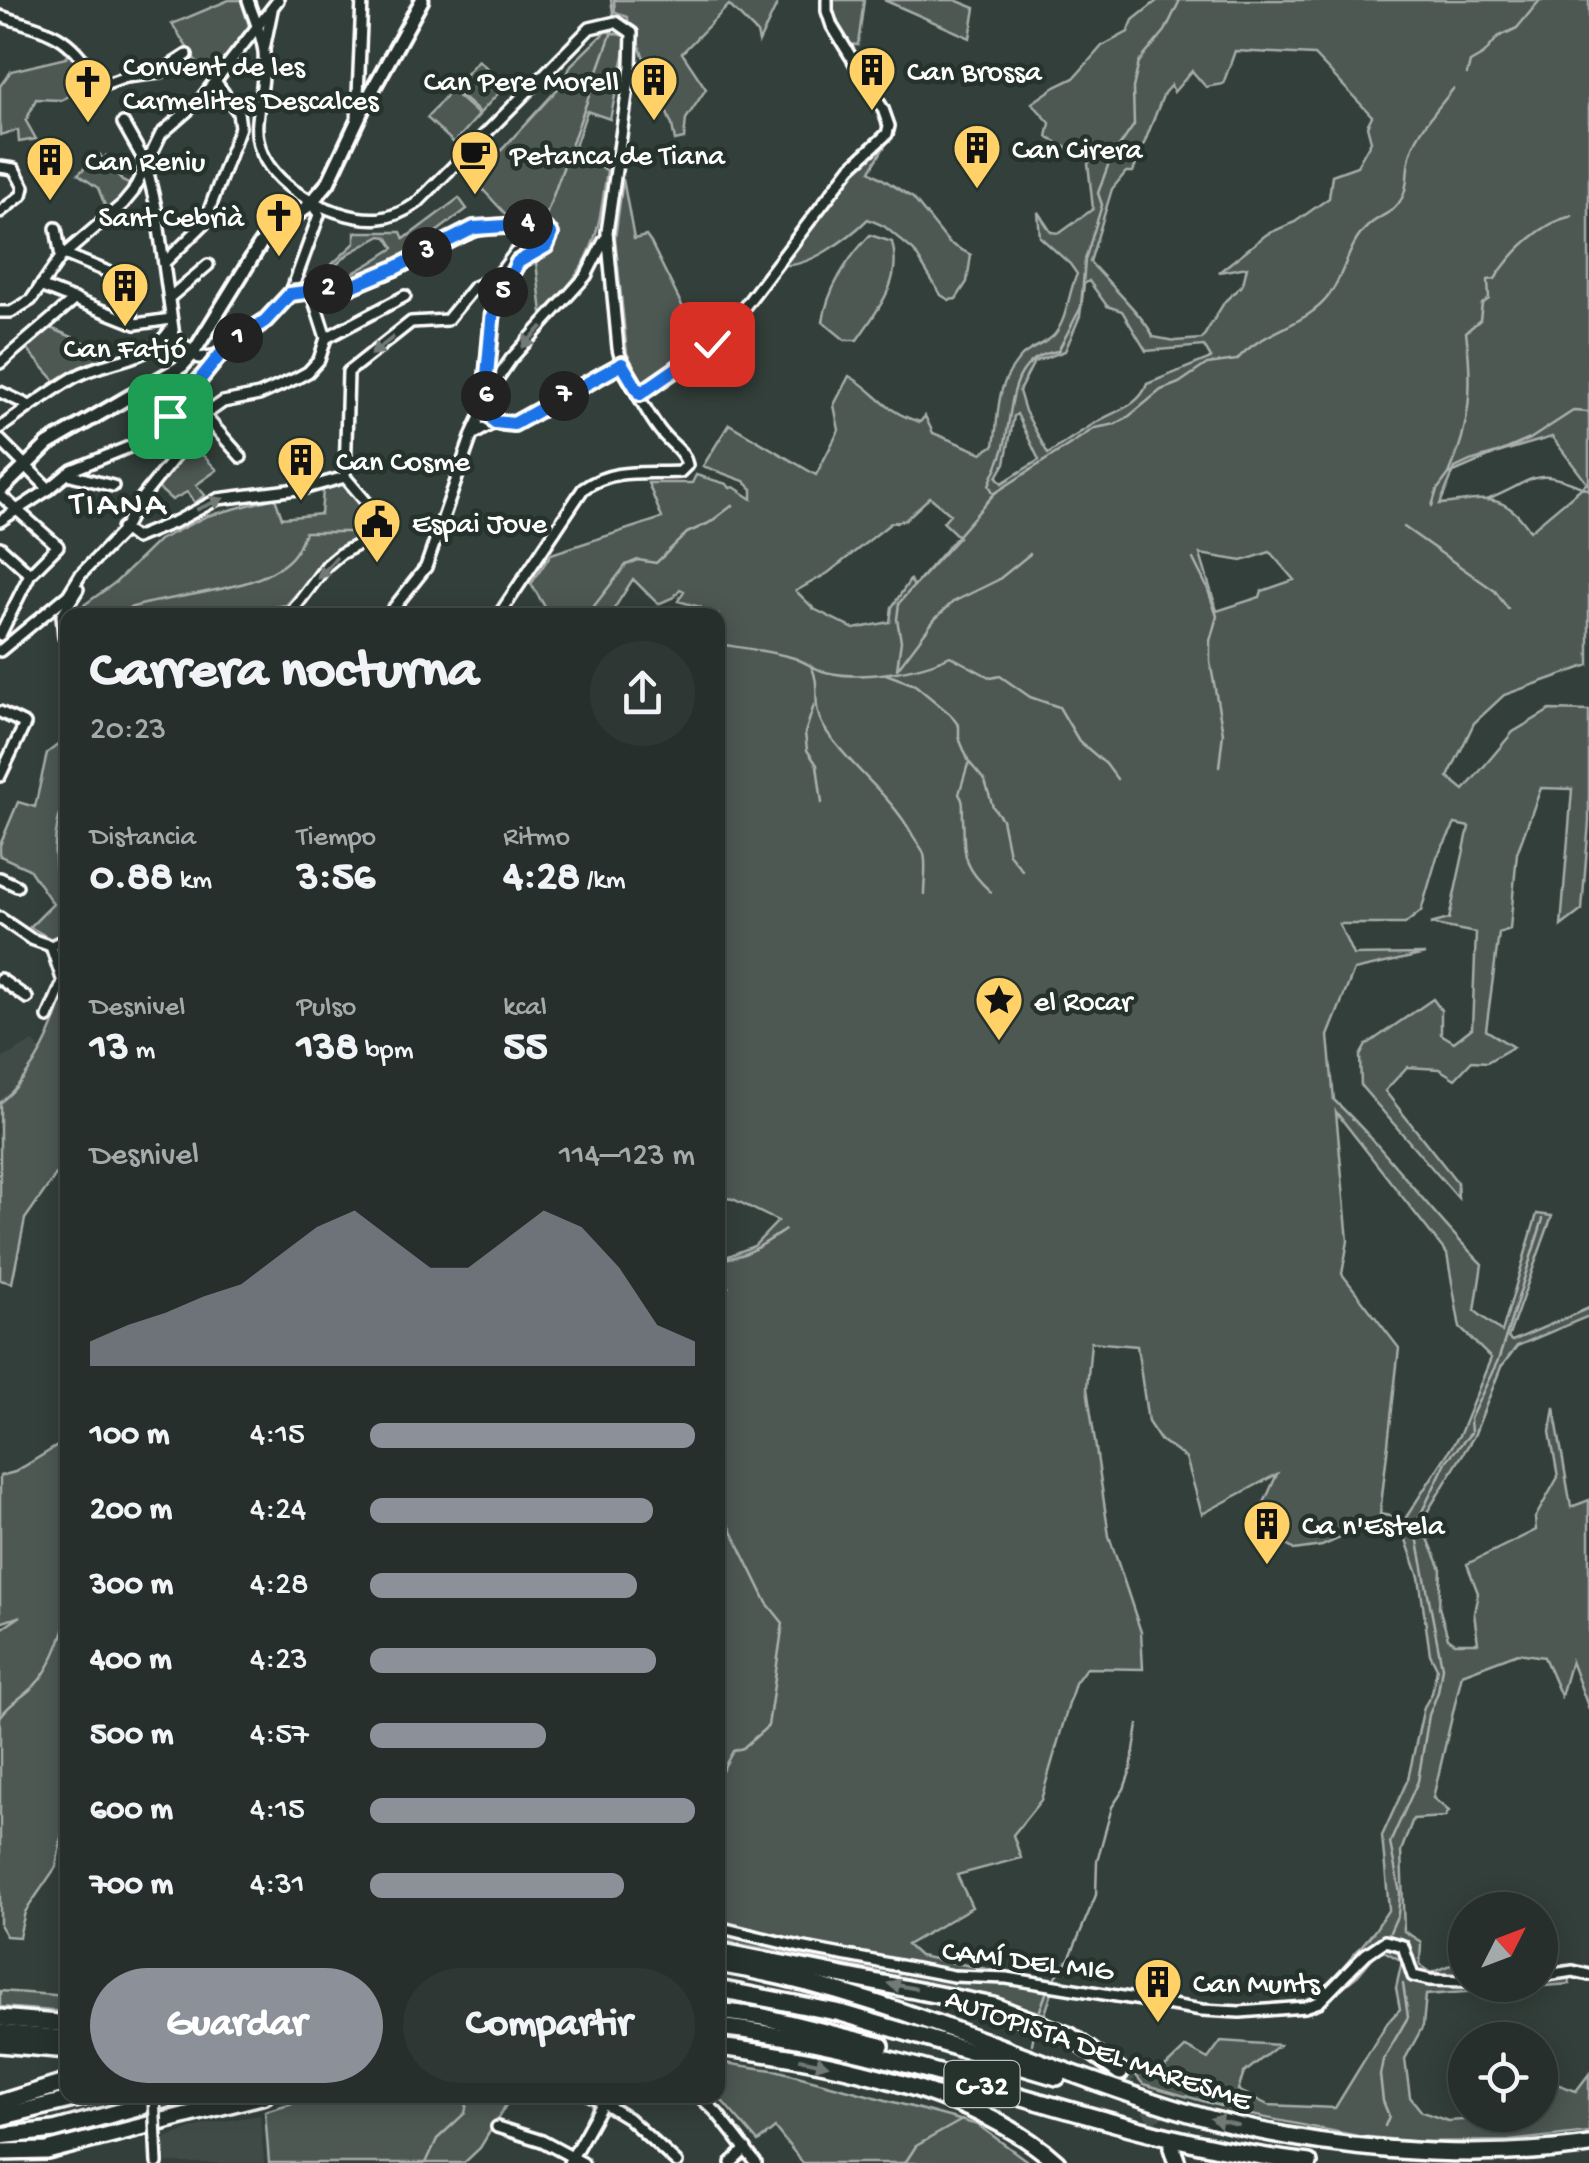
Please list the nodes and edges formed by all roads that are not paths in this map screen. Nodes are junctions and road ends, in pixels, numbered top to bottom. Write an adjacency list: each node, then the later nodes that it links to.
1 (248, 0): 7 (street)
2 (362, 0): 11 (street)
3 (422, 0): 11 (street)
4 (827, 0): 40 (street)
5 (275, 4): 7 (street); 8 (street)
6 (0, 16): 9 (street)
7 (257, 26): 8 (street); 10 (street)
8 (264, 50): 15 (street)
9 (187, 54)
10 (215, 81): 13 (street); 21 (street)
11 (357, 122): 15 (street)
12 (124, 123): 13 (street)
13 (146, 164): 20 (street); 21 (street)
14 (0, 167): 16 (street)
15 (313, 202): 18 (street); 27 (street); 36 (street)
16 (0, 212)
17 (56, 228): 20 (street)
18 (606, 236): 23 (street); 24 (street)
19 (544, 247): 26 (street); 42 (street); 52 (street, one-way to 52)
20 (63, 255): 25 (street); 32 (street)
21 (164, 263): 29 (street)
22 (208, 265): 29 (street)
23 (610, 274): 24 (street); 38 (street)
24 (586, 276): 42 (street, one-way to 42)
25 (40, 286): 30 (street); 31 (street)
26 (311, 291): 27 (street); 34 (street)
27 (290, 294): 35 (street)
28 (405, 296): 34 (street)
29 (169, 298): 33 (street)
30 (75, 300): 32 (street); 37 (street)
31 (0, 312)
32 (132, 322): 33 (street)
33 (171, 324): 36 (street); 43 (street)
34 (326, 338): 44 (street)
35 (222, 354): 36 (street); 41 (street)
36 (192, 355): 50 (street)
37 (0, 363)
38 (622, 364): 40 (street); 45 (street)
39 (0, 392): 43 (street)
40 (640, 394): 65 (street)
41 (192, 401): 44 (street); 51 (street)
42 (484, 405): 45 (street); 47 (street)
43 (30, 406): 46 (street)
44 (200, 418): 49 (street); 58 (street)
45 (495, 422): 47 (street)
46 (0, 428)
47 (471, 439): 64 (street)
48 (0, 440): 50 (street)
49 (241, 457)
50 (25, 465): 54 (street); 55 (street)
51 (67, 474): 53 (street); 54 (street)
52 (345, 477): 58 (street, one-way to 52); 63 (street, one-way to 63)
53 (113, 486)
54 (49, 489): 56 (street)
55 (0, 493): 56 (street)
56 (19, 510): 57 (street); 61 (street)
57 (0, 521)
58 (122, 528): 60 (street)
59 (0, 547): 61 (street)
60 (86, 570): 62 (street); 67 (street)
61 (30, 574): 66 (street)
62 (66, 608)
63 (294, 608)
64 (394, 608)
65 (504, 608)
66 (0, 633): 67 (street)
67 (17, 639): 68 (street)
68 (0, 651)
69 (0, 712): 70 (street)
70 (0, 776)
71 (0, 878): 72 (street)
72 (17, 886)
73 (0, 918): 75 (street)
74 (60, 942): 75 (street)
75 (51, 946): 76 (street)
76 (60, 973)
77 (0, 979): 79 (street)
78 (60, 989): 80 (street)
79 (27, 998)
80 (48, 1017)
81 (725, 1929): 88 (street, CAMÍ DEL MIG)
82 (725, 1953): 99 (highway, one-way to 82)
83 (725, 1955): 87 (highway)
84 (725, 1965): 87 (highway, AUTOPISTA DEL MARESME / C-32)
85 (1558, 1973): 86 (street)
86 (1589, 1974)
87 (785, 1976): 109 (highway, AUTOPISTA DEL MARESME / C-32)
88 (1448, 1981)
89 (725, 1990): 109 (highway)
90 (725, 2012): 116 (highway)
91 (0, 2021): 92 (highway)
92 (60, 2024)
93 (725, 2029): 116 (highway, AUTOPISTA DEL MARESME / C-32)
94 (0, 2032): 95 (highway)
95 (60, 2039)
96 (0, 2044): 98 (highway)
97 (725, 2048): 123 (highway, one-way to 123)
98 (60, 2049)
99 (1120, 2072)
100 (60, 2084): 102 (highway)
101 (60, 2102): 110 (highway)
102 (0, 2103)
103 (152, 2103): 112 (highway)
104 (154, 2103): 118 (street, bridge)
105 (234, 2103): 115 (highway)
106 (603, 2103): 117 (street)
107 (605, 2103): 120 (street)
108 (705, 2103): 114 (street)
109 (1184, 2111): 113 (highway, AUTOPISTA DEL MARESME / C-32, one-way to 109)
110 (0, 2117)
111 (497, 2126): 117 (street)
112 (0, 2136)
113 (1589, 2145)
114 (746, 2150): 121 (street); 122 (street)
115 (0, 2152)
116 (1245, 2152): 124 (highway, AUTOPISTA DEL MARESME / C-32)
117 (572, 2159): 119 (street)
118 (157, 2163)
119 (584, 2163)
120 (677, 2163)
121 (731, 2163)
122 (756, 2163)
123 (1057, 2163)
124 (1309, 2163)

